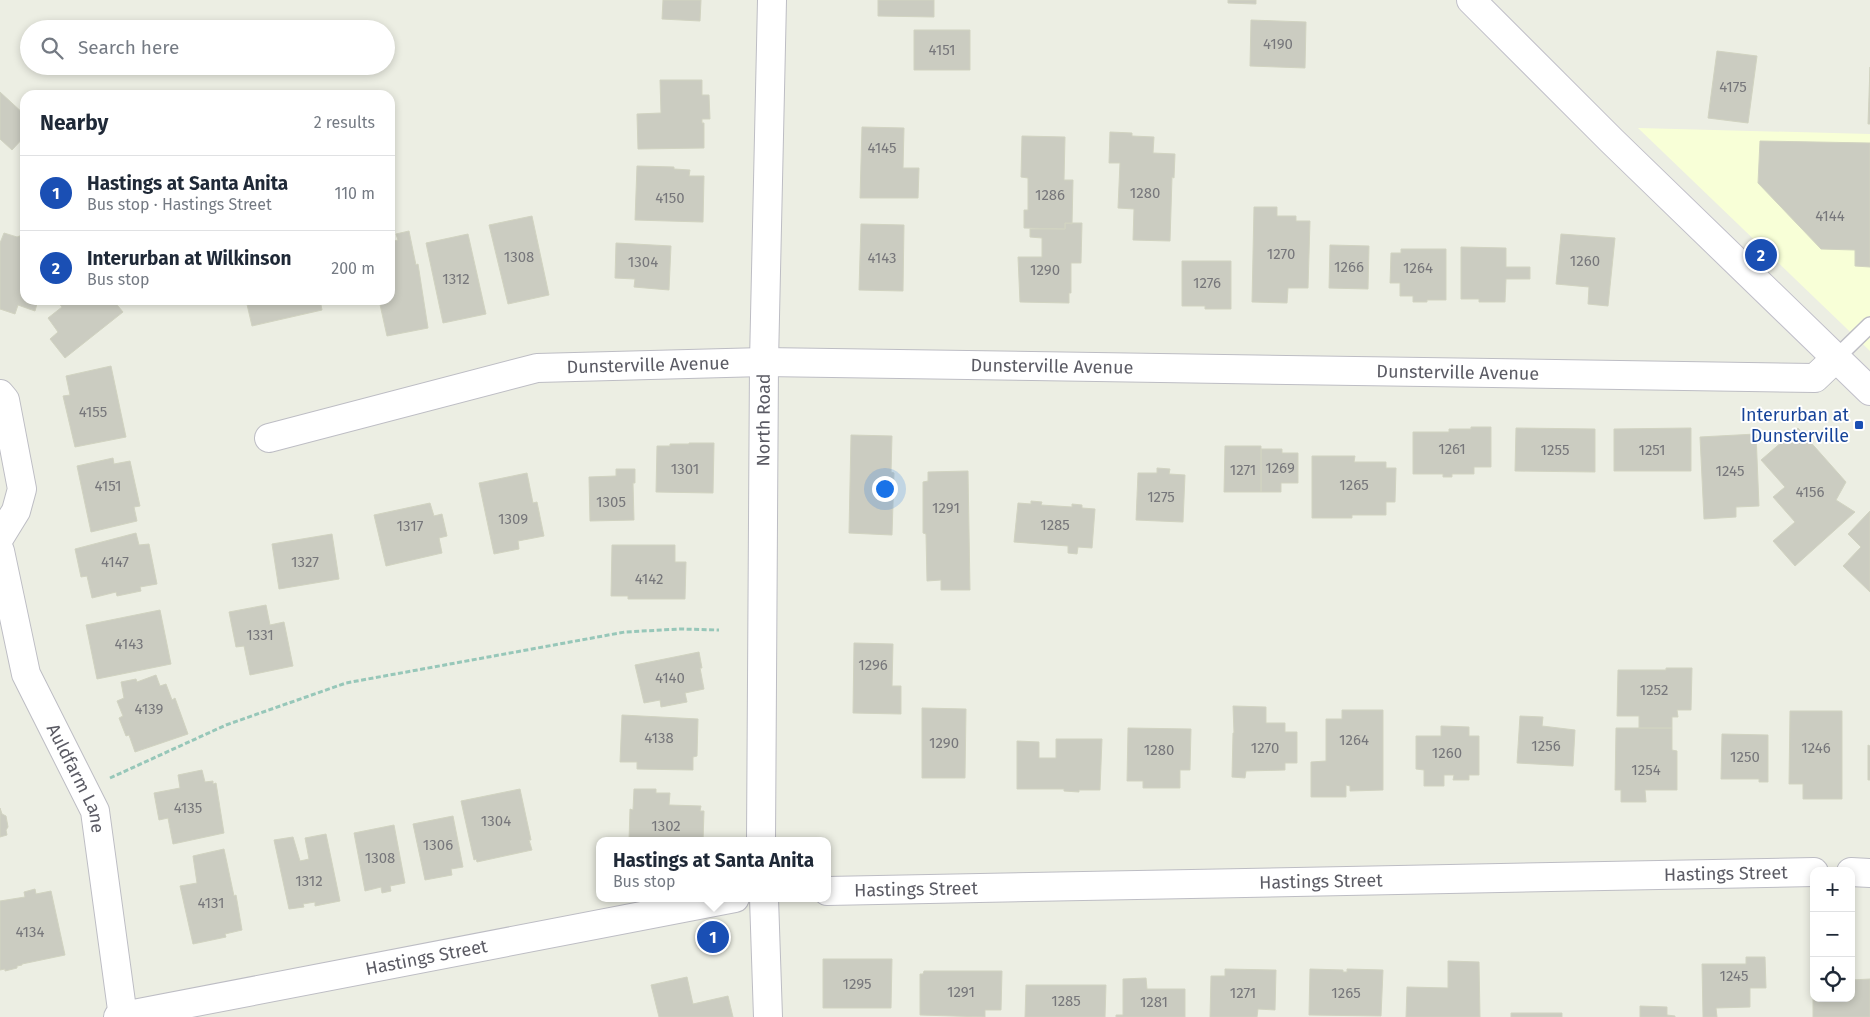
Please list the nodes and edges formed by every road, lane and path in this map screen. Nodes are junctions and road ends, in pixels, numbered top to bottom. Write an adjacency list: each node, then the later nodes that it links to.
1 (772, 0): 5 (street, North Road)
2 (1471, 0): 4 (street)
3 (1870, 325): 4 (lane)
4 (1836, 358): 5 (street, Dunsterville Avenue); 6 (street)
5 (764, 362): 8 (street, Dunsterville Avenue); 13 (street, North Road)
6 (1870, 391)
7 (0, 394): 9 (street)
8 (269, 438)
9 (0, 538)
10 (0, 551): 12 (street, Auldfarm Lane)
11 (719, 630): 12 (path)
12 (84, 789): 20 (street, Auldfarm Lane)
13 (761, 837)
14 (1810, 872): 17 (street, Hastings Street)
15 (1855, 872): 16 (street)
16 (1870, 873)
17 (831, 891)
18 (714, 902): 20 (street, Hastings Street)
19 (764, 902): 21 (street)
20 (121, 1017)
21 (768, 1017)

